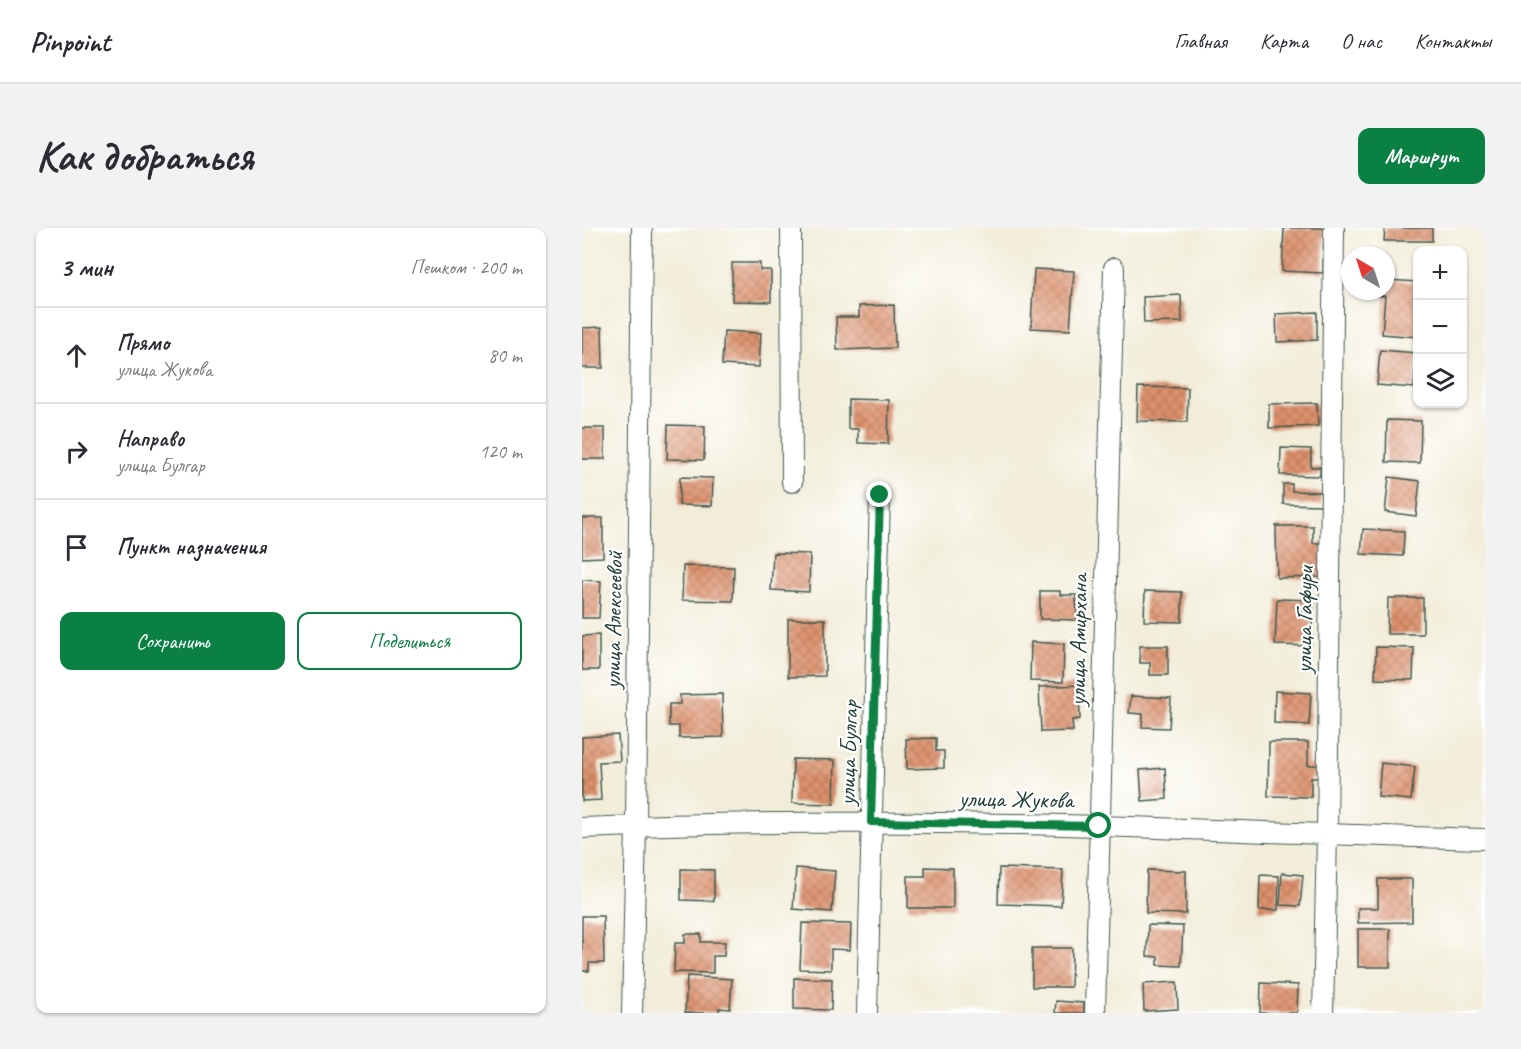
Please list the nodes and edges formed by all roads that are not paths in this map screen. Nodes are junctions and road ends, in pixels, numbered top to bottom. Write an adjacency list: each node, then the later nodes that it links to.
1 (642, 228): 8 (street, улица Алексеевой)
2 (791, 228): 5 (street)
3 (1334, 228): 11 (street, улица Гафури)
4 (1113, 268): 9 (street, улица Амирхана)
5 (792, 482)
6 (880, 495): 7 (street, улица Булгар)
7 (871, 822): 8 (street, улица Жукова); 9 (street, улица Жукова); 14 (street, улица Булгар)
8 (636, 826): 10 (street, улица Жукова); 13 (street, улица Алексеевой)
9 (1099, 826): 11 (street, улица Жукова); 15 (street, улица Амирхана)
10 (582, 828)
11 (1327, 835): 12 (street, улица Жукова); 16 (street, улица Гафури)
12 (1485, 839)
13 (632, 1013)
14 (867, 1013)
15 (1095, 1013)
16 (1323, 1013)

